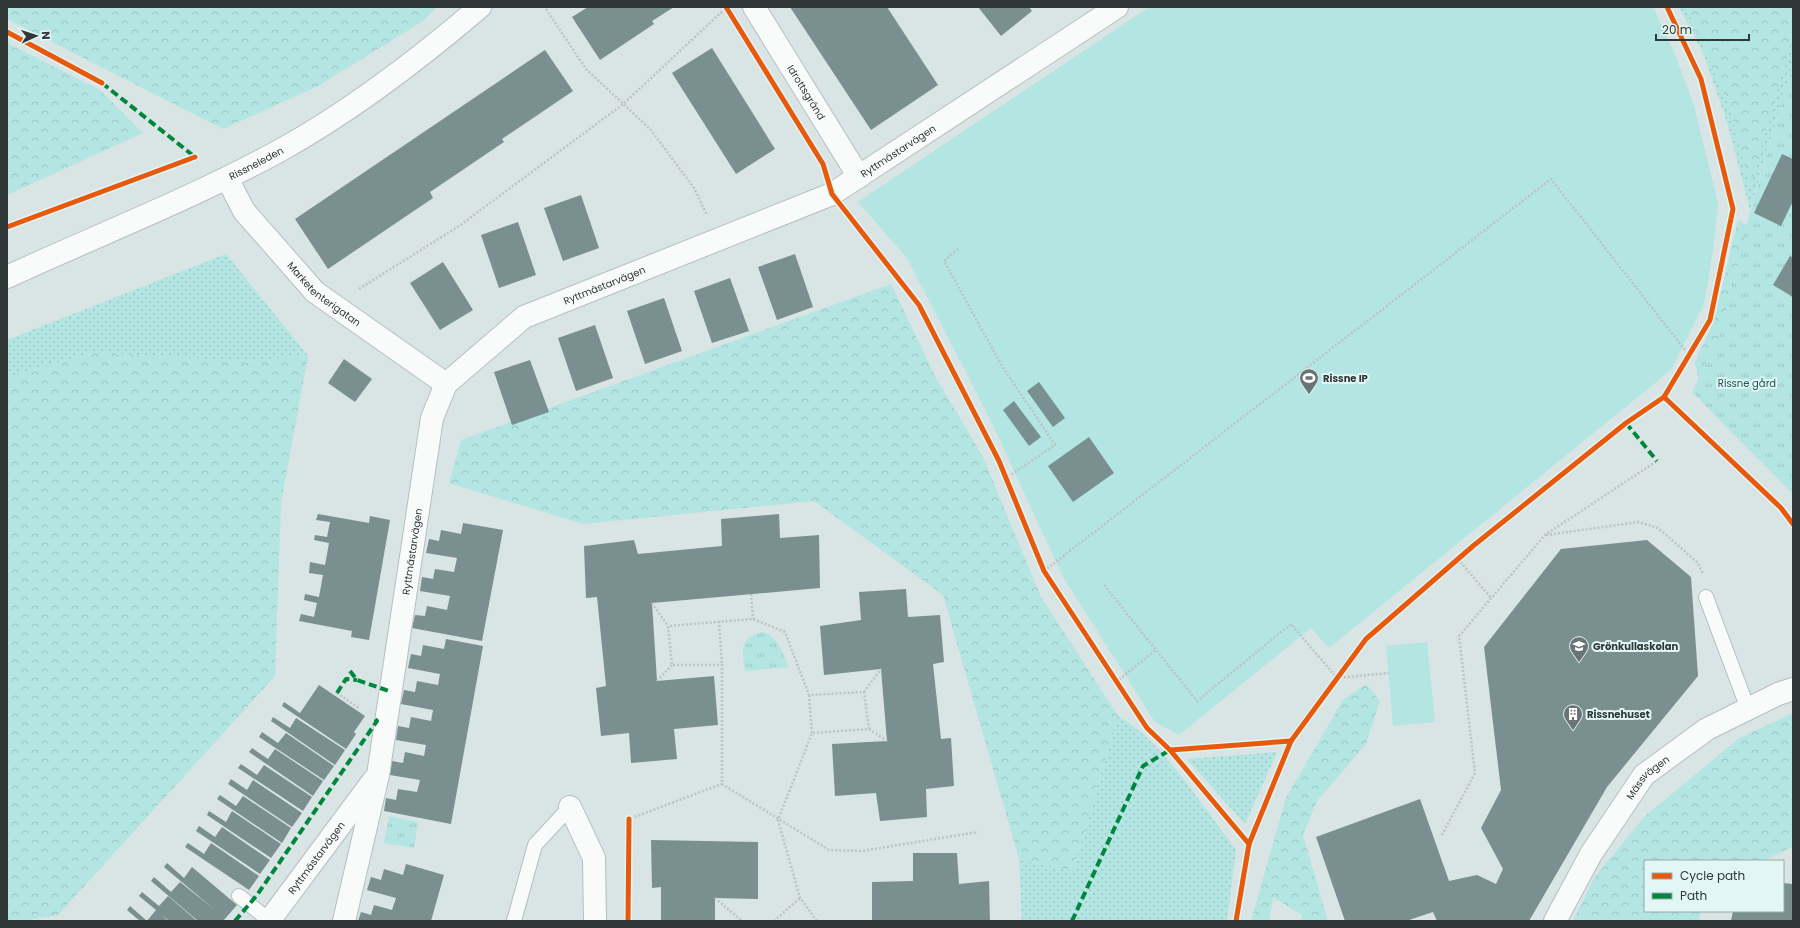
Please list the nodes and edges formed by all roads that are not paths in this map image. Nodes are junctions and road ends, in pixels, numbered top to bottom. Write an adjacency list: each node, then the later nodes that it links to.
1 (480, 7): 5 (street, Rissneleden)
2 (754, 7): 4 (street, Idrottsgränd)
3 (1117, 7): 4 (street, Ryttmästarvägen)
4 (859, 177): 7 (street, Ryttmästarvägen)
5 (226, 178): 6 (street, Rissneleden); 7 (street, Marketenterigatan)
6 (7, 277)
7 (446, 384): 11 (street, Ryttmästarvägen)
8 (1706, 597): 10 (lane)
9 (1793, 689): 10 (street, Mässvägen)
10 (1748, 709): 18 (street, Mässvägen)
11 (378, 775): 14 (street, Ryttmästarvägen); 15 (street, Ryttmästarvägen)
12 (570, 808): 16 (lane); 17 (street)
13 (239, 896): 14 (lane)
14 (270, 921)
15 (344, 921)
16 (514, 921)
17 (595, 921)
18 (1555, 921)

